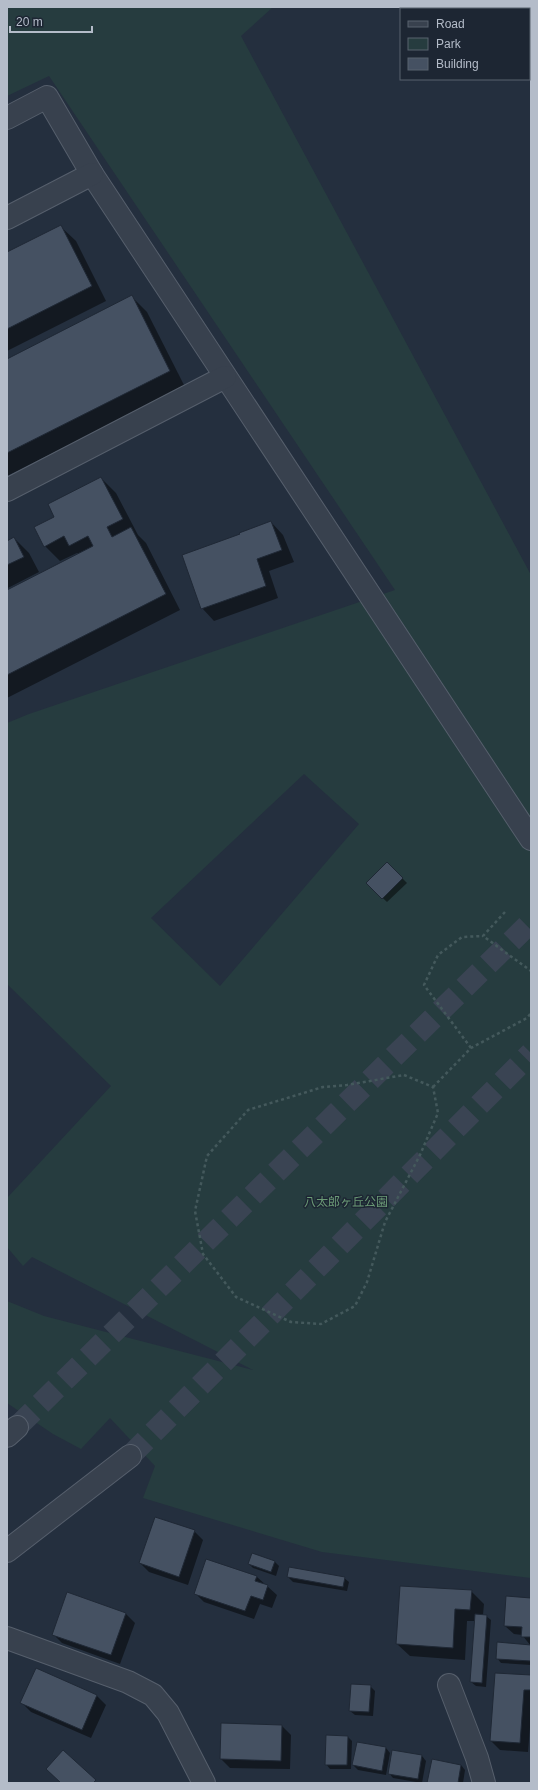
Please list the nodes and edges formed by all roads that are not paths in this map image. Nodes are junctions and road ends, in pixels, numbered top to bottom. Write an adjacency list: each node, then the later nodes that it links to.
1 (7, 118): 2 (street)
2 (92, 174): 3 (street); 4 (street)
3 (7, 218)
4 (225, 377): 5 (street); 6 (street)
5 (7, 490)
6 (531, 839)
7 (130, 1456): 8 (street)
8 (7, 1551)
9 (7, 1638): 11 (street)
10 (449, 1685): 12 (street)
11 (204, 1783)
12 (484, 1783)

